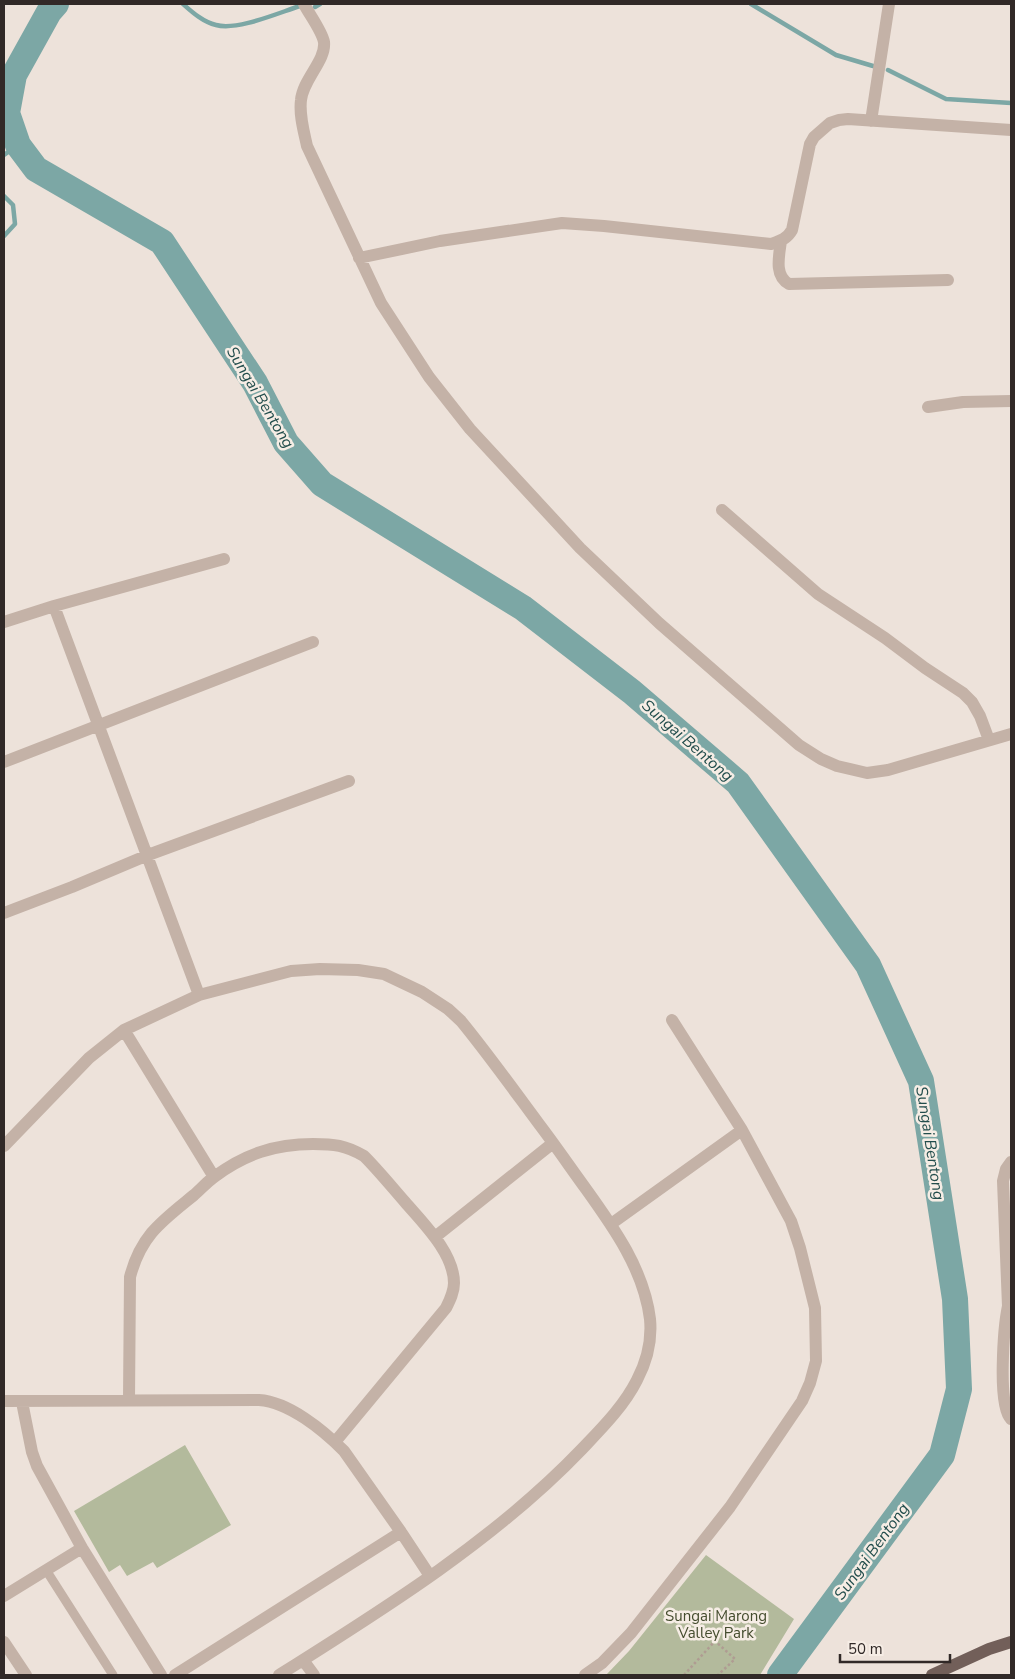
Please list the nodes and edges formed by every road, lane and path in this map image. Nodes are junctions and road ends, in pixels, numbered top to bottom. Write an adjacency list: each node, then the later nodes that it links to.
1 (304, 4): 6 (street)
2 (889, 4): 3 (street)
3 (871, 121): 4 (street); 5 (street)
4 (1011, 130)
5 (781, 241): 6 (street); 7 (street)
6 (359, 258): 17 (street)
7 (948, 280)
8 (1011, 401): 9 (street)
9 (928, 407)
10 (722, 510): 17 (street)
11 (224, 559): 12 (street)
12 (54, 606): 13 (street); 15 (street)
13 (4, 622)
14 (312, 642): 15 (street)
15 (99, 726): 18 (street); 20 (street)
16 (1011, 734): 17 (street)
17 (989, 740)
18 (4, 762)
19 (349, 781): 20 (street)
20 (148, 855): 21 (street); 22 (street)
21 (4, 913)
22 (199, 995): 24 (street); 26 (street)
23 (672, 1020): 25 (street)
24 (124, 1030): 27 (street); 29 (street)
25 (742, 1130): 30 (street); 52 (street)
26 (553, 1143): 30 (street); 31 (street)
27 (4, 1146)
28 (1011, 1162): 32 (street)
29 (214, 1177): 31 (street); 33 (street)
30 (611, 1224): 41 (street)
31 (435, 1237): 37 (street)
32 (1010, 1305): 36 (street)
33 (129, 1399): 35 (street); 37 (street)
34 (4, 1401): 35 (street)
35 (22, 1402): 39 (street)
36 (1011, 1419)
37 (335, 1442): 38 (street)
38 (401, 1532): 41 (street); 49 (street)
39 (82, 1548): 40 (street); 48 (street)
40 (46, 1570): 42 (street); 47 (lane)
41 (430, 1576): 45 (street)
42 (4, 1596)
43 (4, 1642): 46 (street)
44 (1011, 1642): 55 (main road)
45 (303, 1660): 50 (street); 51 (street)
46 (26, 1675)
47 (112, 1675)
48 (160, 1675)
49 (176, 1675)
50 (279, 1675)
51 (314, 1675)
52 (585, 1675)
53 (684, 1675): 54 (path)
54 (718, 1675)
55 (932, 1675)

